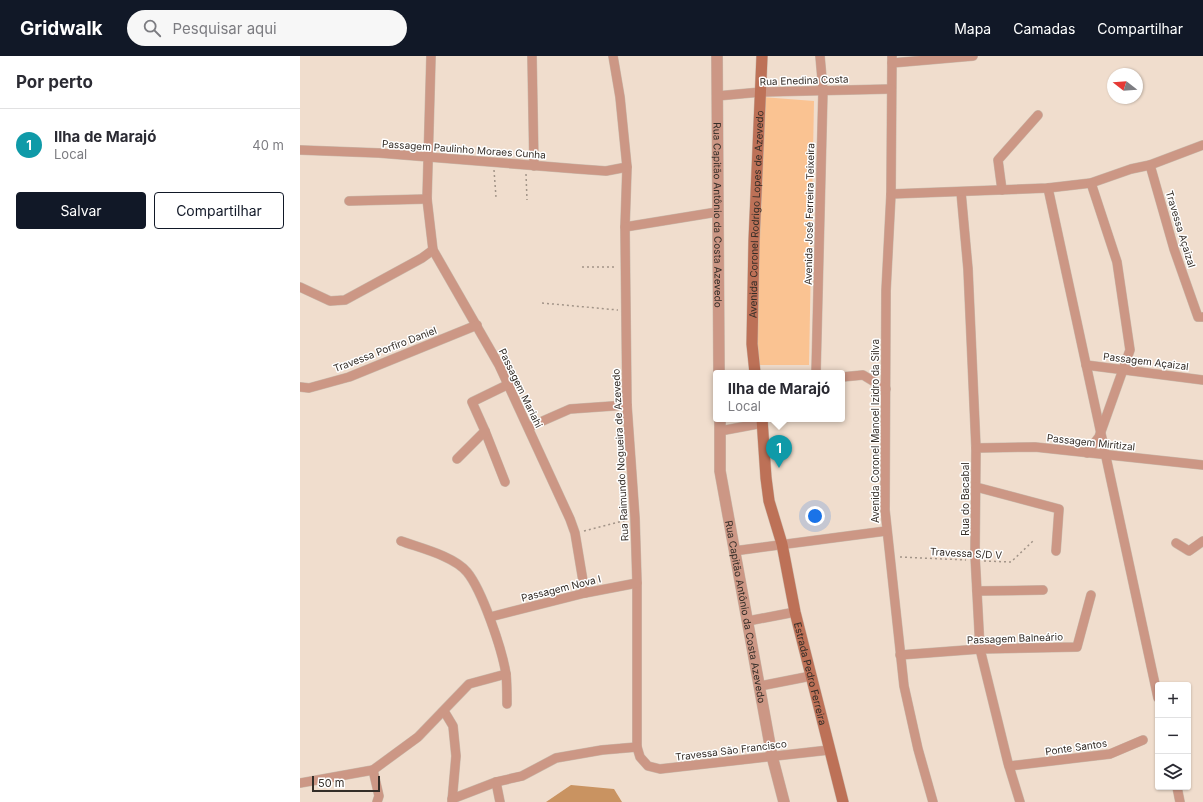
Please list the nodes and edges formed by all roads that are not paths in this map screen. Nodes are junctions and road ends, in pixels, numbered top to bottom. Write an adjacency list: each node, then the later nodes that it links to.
1 (431, 56): 16 (street, Passagem Mariahi)
2 (532, 56): 17 (street)
3 (613, 56): 19 (street, Rua Raimundo Nogueira de Azevedo)
4 (717, 56): 12 (street, Rua Capitão Antônio da Costa Azevedo)
5 (762, 56): 11 (main road, Avenida Coronel Rodrigo Lopes de Azevedo)
6 (820, 56): 10 (street, Avenida José Ferreira Teixeira)
7 (973, 56): 8 (street)
8 (892, 60): 9 (street, Avenida Coronel Manoel Izidro da Silva)
9 (891, 89): 10 (street, Rua Enedina Costa); 24 (street, Avenida Coronel Manoel Izidro da Silva)
10 (823, 90): 11 (street, Rua Enedina Costa); 37 (street, Avenida José Ferreira Teixeira)
11 (761, 92): 12 (street, Rua Enedina Costa); 36 (main road, Avenida Coronel Rodrigo Lopes de Azevedo)
12 (717, 96): 27 (street, Rua Capitão Antônio da Costa Azevedo)
13 (1038, 115): 22 (street)
14 (1203, 145): 18 (street)
15 (300, 150): 16 (street, Passagem Paulinho Moraes Cunha)
16 (429, 157): 17 (street, Passagem Paulinho Moraes Cunha); 25 (street, Passagem Mariahi)
17 (530, 165): 19 (street, Passagem Paulinho Moraes Cunha)
18 (1150, 165): 20 (street); 31 (street, Travessa Açaizal)
19 (627, 167): 28 (street, Rua Raimundo Nogueira de Azevedo)
20 (1091, 183): 21 (street); 34 (street)
21 (1048, 188): 22 (street); 33 (street)
22 (1002, 190): 23 (street)
23 (961, 192): 24 (street); 51 (street, Rua do Bacabal)
24 (891, 194): 42 (street, Avenida Coronel Manoel Izidro da Silva)
25 (427, 199): 26 (street); 29 (street, Passagem Mariahi)
26 (349, 201)
27 (717, 212): 28 (street); 35 (street, Rua Capitão Antônio da Costa Azevedo)
28 (625, 227): 43 (street, Rua Raimundo Nogueira de Azevedo)
29 (433, 250): 30 (street); 32 (street, Passagem Mariahi)
30 (300, 287)
31 (1203, 317)
32 (477, 325): 40 (street, Passagem Mariahi); 41 (street, Travessa Porfiro Daniel)
33 (1086, 365): 34 (street, Passagem Açaizal); 50 (street)
34 (1124, 369): 39 (street, Passagem Açaizal); 50 (street)
35 (720, 370)
36 (755, 370)
37 (816, 370)
38 (845, 377): 42 (street)
39 (1203, 380)
40 (508, 384): 47 (street, Passagem Mariahi); 48 (street)
41 (300, 387)
42 (886, 389): 58 (street, Avenida Coronel Manoel Izidro da Silva)
43 (627, 405): 47 (street); 65 (street, Rua Raimundo Nogueira de Azevedo)
44 (720, 422): 49 (street, Rua Capitão Antônio da Costa Azevedo)
45 (759, 422): 49 (street)
46 (763, 422): 62 (main road, Estrada Pedro Ferreira)
47 (529, 428): 68 (street, Passagem Mariahi)
48 (485, 431): 54 (street); 56 (street)
49 (720, 431): 63 (street, Rua Capitão Antônio da Costa Azevedo)
50 (1100, 432): 52 (street); 53 (street)
51 (976, 448): 52 (street, Passagem Miritizal); 57 (street, Rua do Bacabal)
52 (1087, 453): 53 (street, Passagem Miritizal)
53 (1106, 455): 55 (street, Passagem Miritizal); 77 (street)
54 (457, 459)
55 (1203, 465)
56 (505, 482)
57 (976, 487): 64 (street); 67 (street, Rua do Bacabal)
58 (886, 531): 62 (street); 74 (street, Avenida Coronel Manoel Izidro da Silva)
59 (401, 541): 71 (street)
60 (1203, 541): 61 (street)
61 (1176, 543)
62 (782, 544): 63 (street); 70 (main road, Estrada Pedro Ferreira)
63 (734, 551): 72 (street, Rua Capitão Antônio da Costa Azevedo)
64 (1056, 552)
65 (637, 583): 68 (street, Passagem Nova I); 82 (street, Rua Raimundo Nogueira de Azevedo)
66 (1043, 590): 67 (street)
67 (977, 591): 73 (street, Rua do Bacabal)
68 (585, 593): 71 (street, Passagem Nova I)
69 (1091, 594): 73 (street, Passagem Balneário)
70 (795, 612): 72 (street); 76 (main road, Estrada Pedro Ferreira)
71 (490, 617): 75 (street)
72 (748, 621): 78 (street, Rua Capitão Antônio da Costa Azevedo)
73 (980, 649): 74 (street, Passagem Balneário); 86 (street, Rua do Bacabal)
74 (900, 656): 96 (street, Avenida Coronel Manoel Izidro da Silva)
75 (506, 674): 79 (street); 80 (street)
76 (811, 676): 78 (street); 83 (main road, Estrada Pedro Ferreira)
77 (1155, 684)
78 (760, 686): 84 (street, Rua Capitão Antônio da Costa Azevedo)
79 (507, 704)
80 (444, 711): 87 (street); 91 (street)
81 (1143, 740): 86 (street, Ponte Santos)
82 (637, 747): 85 (street, Rua Raimundo Nogueira de Azevedo); 88 (street)
83 (829, 750): 84 (street, Travessa São Francisco); 95 (main road, Estrada Pedro Ferreira)
84 (772, 756): 85 (street, Travessa São Francisco); 94 (street, Rua Capitão Antônio da Costa Azevedo)
85 (640, 757)
86 (1009, 766): 97 (street, Rua do Bacabal)
87 (372, 770): 89 (street); 92 (street)
88 (496, 782): 91 (street); 93 (street)
89 (300, 784)
90 (1178, 790): 98 (street)
91 (452, 801)
92 (377, 802)
93 (500, 802)
94 (784, 802)
95 (843, 802)
96 (933, 802)
97 (1020, 802)
98 (1180, 802)

